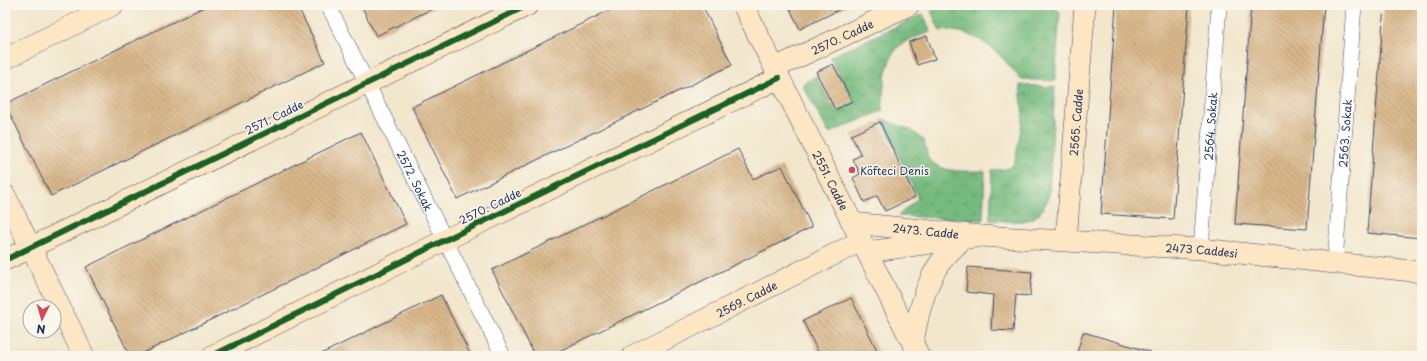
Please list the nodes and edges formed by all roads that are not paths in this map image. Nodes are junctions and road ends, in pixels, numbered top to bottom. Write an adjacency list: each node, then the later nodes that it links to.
1 (113, 5): 9 (street)
2 (328, 5): 11 (street, 2572. Sokak)
3 (528, 5): 11 (street, 2571. Cadde)
4 (743, 5): 10 (street, 2551. Cadde)
5 (909, 5): 10 (street, 2570. Cadde)
6 (1219, 5): 19 (street, 2564. Sokak)
7 (1354, 5): 21 (street, 2563. Sokak)
8 (1082, 7): 16 (street, 2565. Cadde)
9 (5, 59)
10 (777, 73): 13 (street, 2551. Cadde); 15 (street, 2570. Cadde)
11 (367, 83): 15 (street, 2572. Sokak); 17 (street, 2571. Cadde)
12 (5, 195): 17 (street)
13 (852, 223): 14 (street, 2473. Cadde); 18 (street, 2551. Cadde)
14 (972, 237): 16 (street, 2473 Caddesi); 18 (street, 2473. Cadde); 23 (street, 2473. Cadde)
15 (445, 240): 25 (street, 2570. Cadde); 26 (street, 2572. Sokak)
16 (1066, 240): 19 (street, 2473 Caddesi)
17 (30, 247): 20 (street, 2571. Cadde); 24 (street)
18 (864, 247): 23 (street, 2551. Cadde); 27 (street, 2569. Cadde)
19 (1201, 248): 21 (street, 2473 Caddesi)
20 (5, 260)
21 (1335, 262): 22 (street, 2473 Caddesi)
22 (1422, 272)
23 (916, 350)
24 (84, 356)
25 (212, 356)
26 (502, 356)
27 (632, 356)

